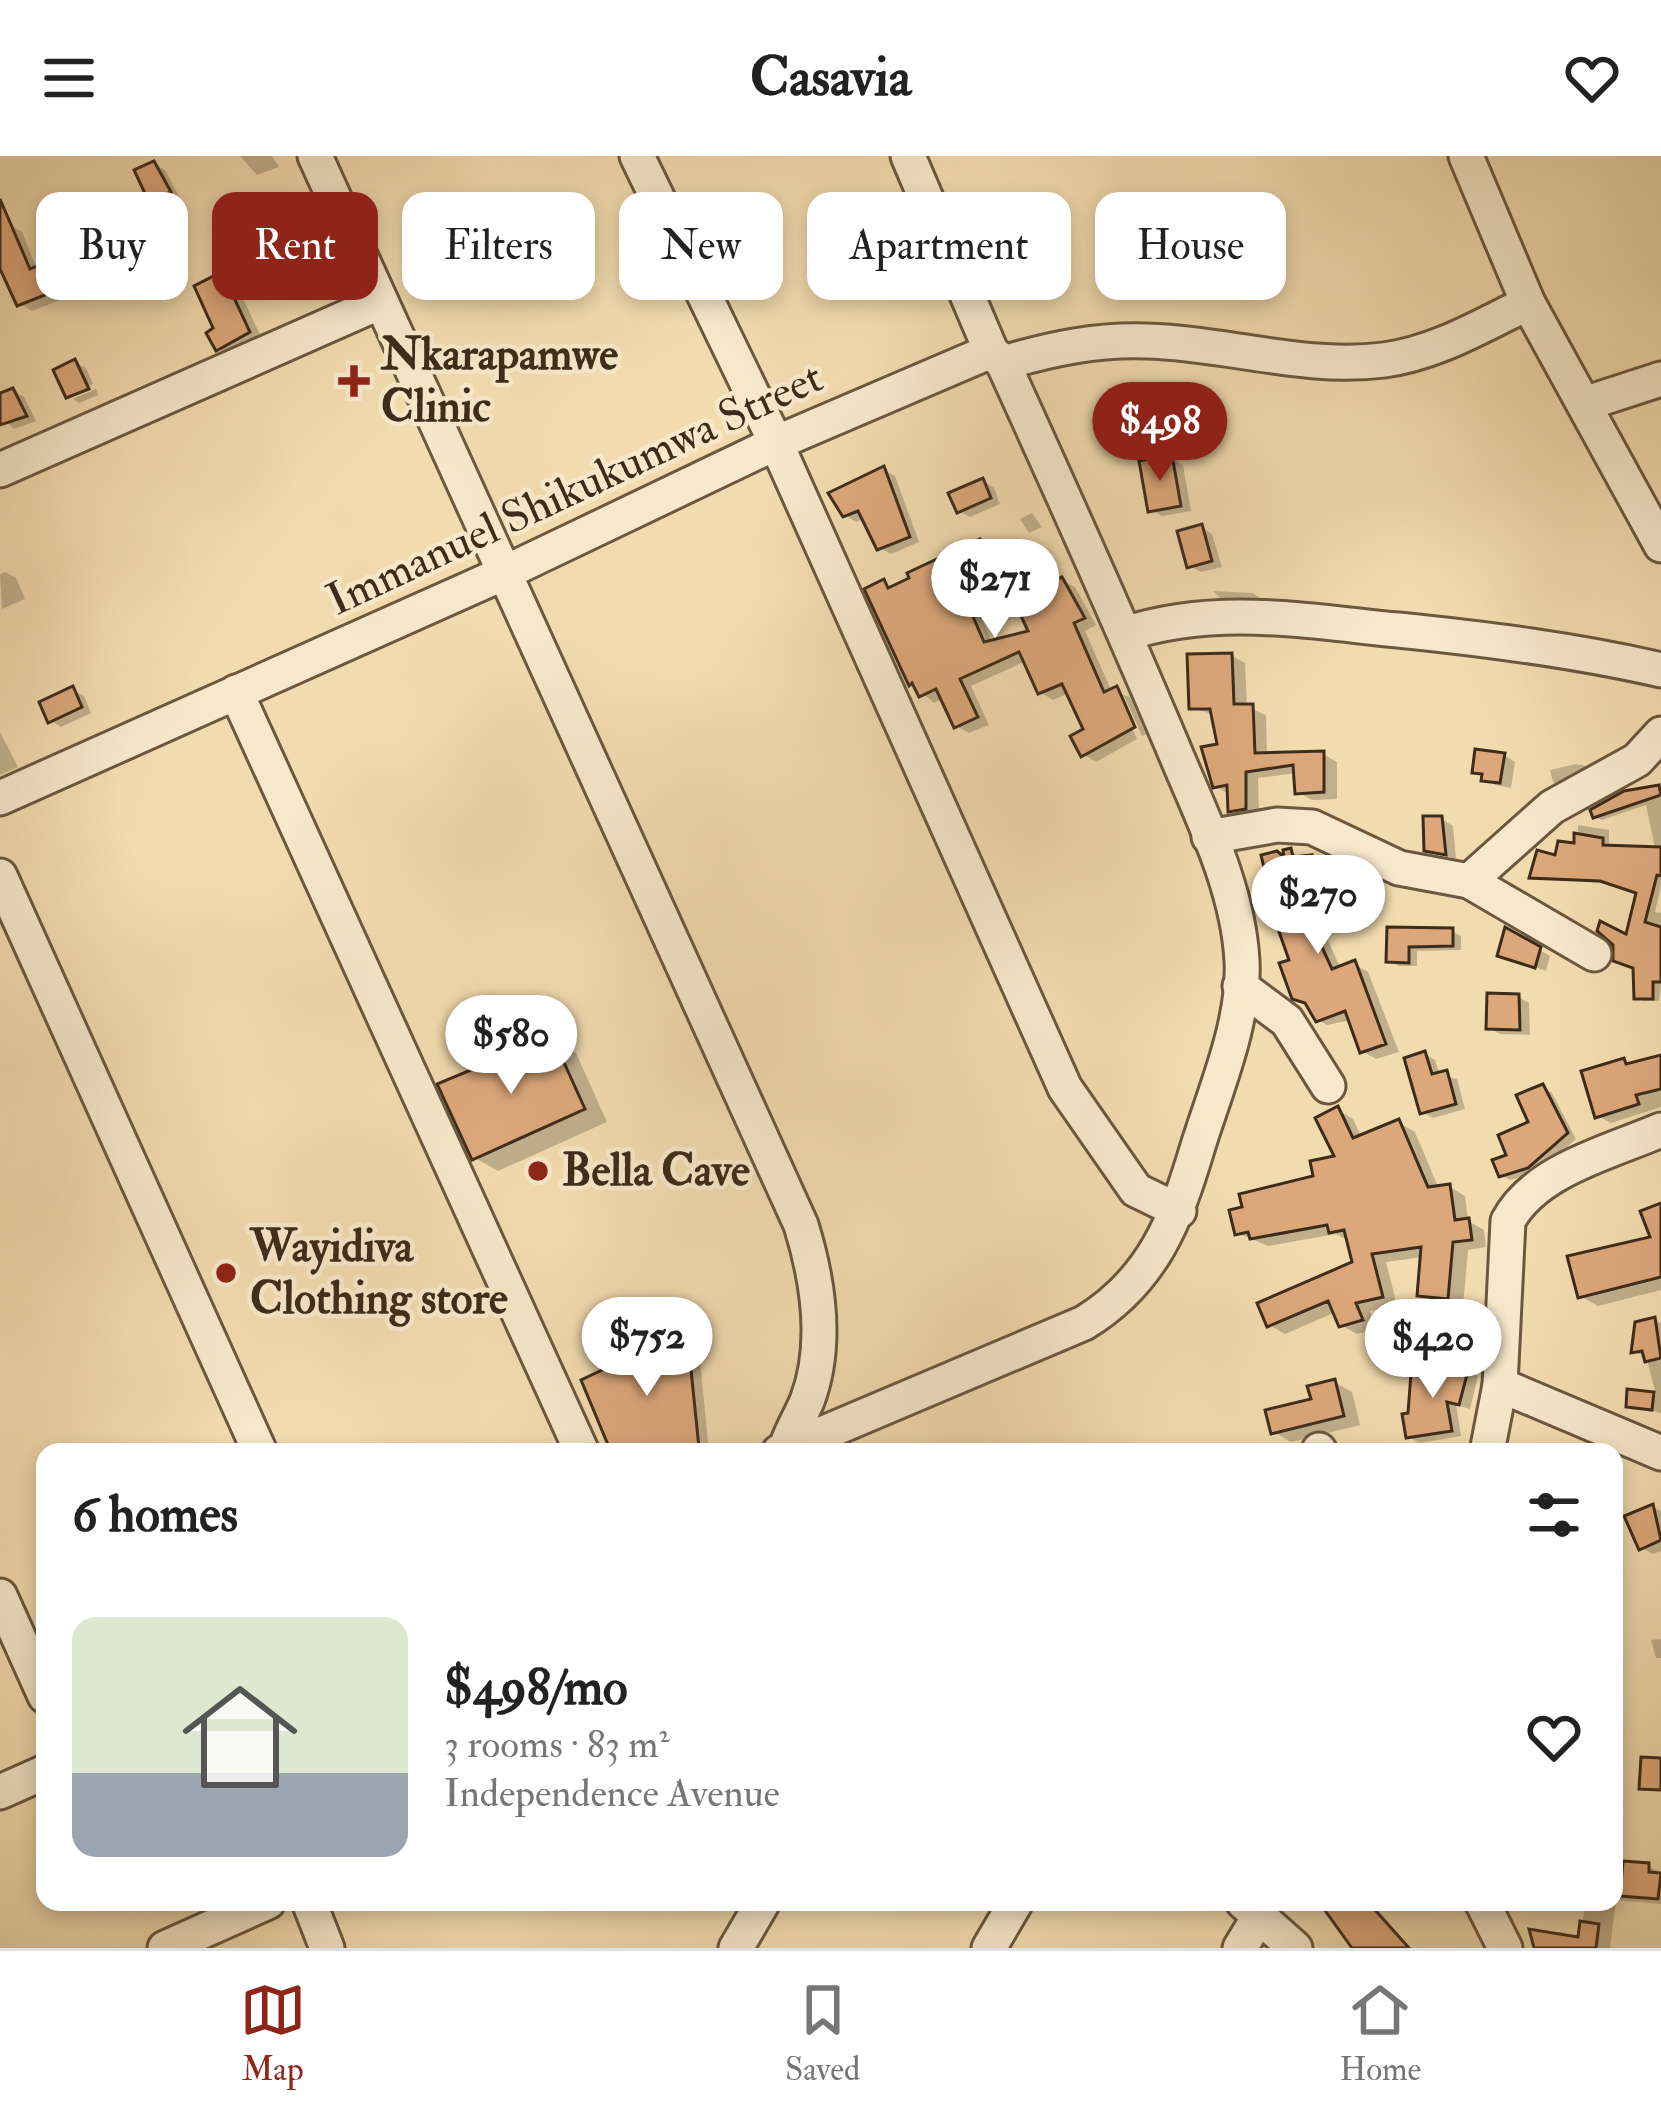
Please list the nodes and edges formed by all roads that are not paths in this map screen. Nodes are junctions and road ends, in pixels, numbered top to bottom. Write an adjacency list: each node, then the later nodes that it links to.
1 (315, 156): 5 (street)
2 (637, 156): 10 (street)
3 (908, 156): 7 (street)
4 (1466, 156): 6 (street)
5 (381, 302): 11 (street); 13 (street)
6 (1528, 303): 7 (street, Immanuel Shikukumwa Street); 9 (street)
7 (997, 357): 10 (street, Immanuel Shikukumwa Street); 14 (street)
8 (1661, 379): 9 (street)
9 (1584, 404): 12 (street)
10 (776, 443): 13 (street, Immanuel Shikukumwa Street); 26 (street)
11 (0, 470)
12 (1661, 545)
13 (502, 574): 16 (street, Immanuel Shikukumwa Street); 30 (street)
14 (1125, 634): 15 (street); 19 (street)
15 (1661, 670)
16 (236, 692): 18 (street, Immanuel Shikukumwa Street); 29 (street)
17 (1661, 734): 21 (street)
18 (0, 798)
19 (1209, 836): 21 (street); 23 (street)
20 (0, 876): 28 (street)
21 (1469, 881): 22 (street)
22 (1594, 954)
23 (1240, 986): 24 (street); 26 (street)
24 (1328, 1087)
25 (1661, 1130): 27 (street)
26 (1179, 1211): 31 (street)
27 (1500, 1385): 32 (street); 33 (street)
28 (256, 1443)
29 (578, 1443)
30 (787, 1443)
31 (802, 1443)
32 (1489, 1443)
33 (1661, 1453)
34 (0, 1596): 35 (street)
35 (36, 1676)
36 (36, 1776): 37 (street)
37 (0, 1792)
38 (248, 1911): 45 (street)
39 (313, 1911): 46 (street)
40 (758, 1911): 47 (street)
41 (1011, 1911): 48 (street)
42 (1250, 1911): 49 (street)
43 (1254, 1911): 50 (street)
44 (1486, 1911): 51 (street)
45 (164, 1948)
46 (327, 1948)
47 (736, 1948)
48 (989, 1948)
49 (1240, 1948)
50 (1295, 1948)
51 (1505, 1948)

